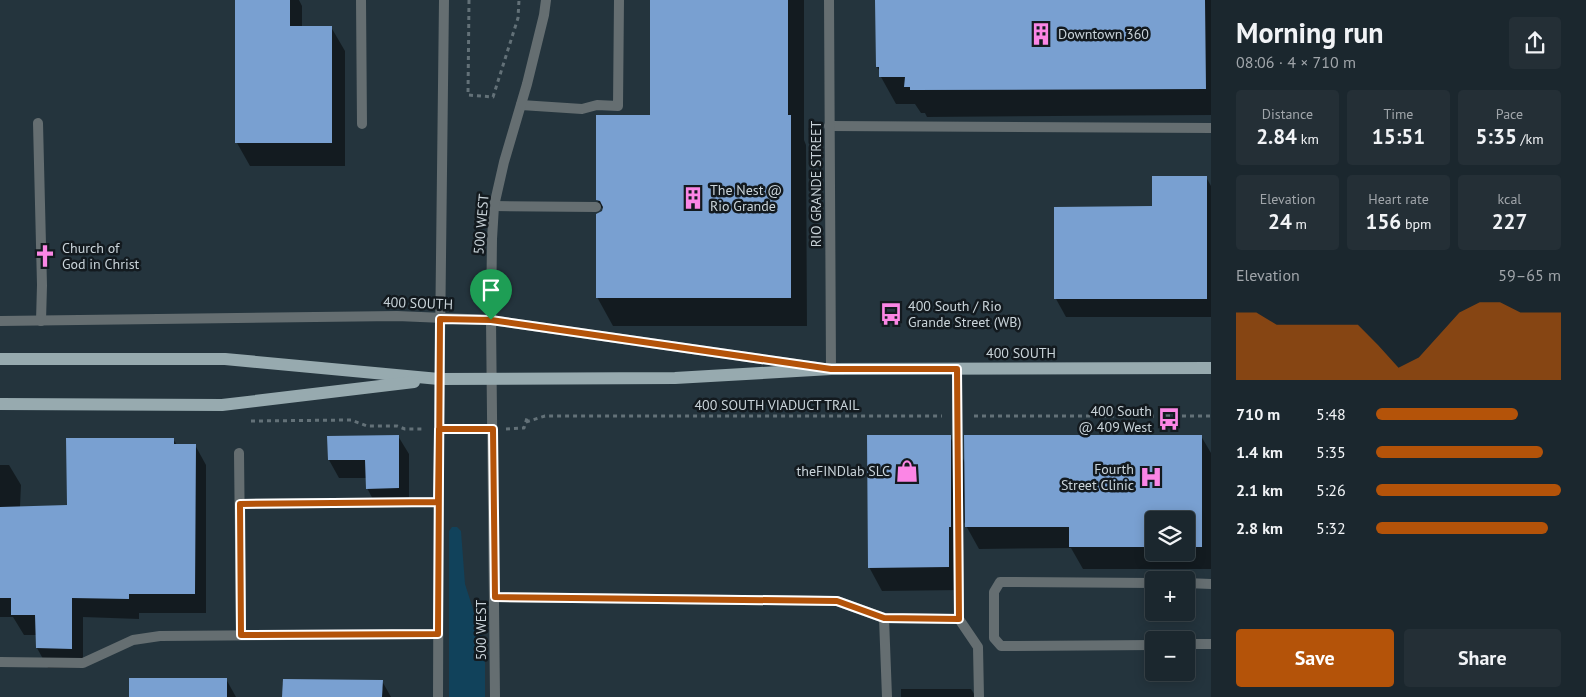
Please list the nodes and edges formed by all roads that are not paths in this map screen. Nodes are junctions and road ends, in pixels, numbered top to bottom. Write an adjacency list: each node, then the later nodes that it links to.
1 (361, 0): 8 (street)
2 (444, 0): 13 (street)
3 (546, 0): 6 (street, 500 WEST)
4 (619, 0): 6 (street)
5 (829, 0): 9 (street, RIO GRANDE STREET)
6 (521, 105): 11 (street, 500 WEST)
7 (38, 123): 16 (street)
8 (362, 124)
9 (829, 126): 10 (street); 19 (street, RIO GRANDE STREET)
10 (1211, 128)
11 (494, 206): 12 (street); 14 (street, 500 WEST)
12 (596, 207)
13 (440, 319): 14 (street, 400 SOUTH); 16 (street, 400 SOUTH); 21 (street)
14 (491, 320): 19 (street, 400 SOUTH); 22 (street, 500 WEST)
15 (0, 321): 16 (street, 400 SOUTH)
16 (42, 321)
17 (0, 359): 21 (main road, 400 SOUTH)
18 (1211, 368): 20 (main road, 400 SOUTH)
19 (831, 369): 20 (main road, 400 SOUTH); 22 (main road, 400 SOUTH)
20 (957, 369): 32 (street)
21 (439, 379): 22 (main road, 400 SOUTH); 23 (main road, 400 SOUTH); 25 (street)
22 (492, 379): 30 (street, 500 WEST)
23 (0, 404)
24 (239, 454): 26 (street)
25 (438, 502): 26 (street); 33 (street)
26 (240, 504): 34 (street)
27 (1145, 583): 37 (street)
28 (1195, 583): 29 (street)
29 (1211, 584)
30 (495, 597): 31 (street); 40 (street, 500 WEST)
31 (884, 618): 32 (street); 41 (street)
32 (959, 619): 42 (street)
33 (438, 634): 34 (street); 39 (street)
34 (241, 635): 38 (street)
35 (1195, 644): 36 (street)
36 (1211, 644)
37 (1145, 645)
38 (0, 662)
39 (438, 697)
40 (495, 697)
41 (887, 697)
42 (979, 697)

